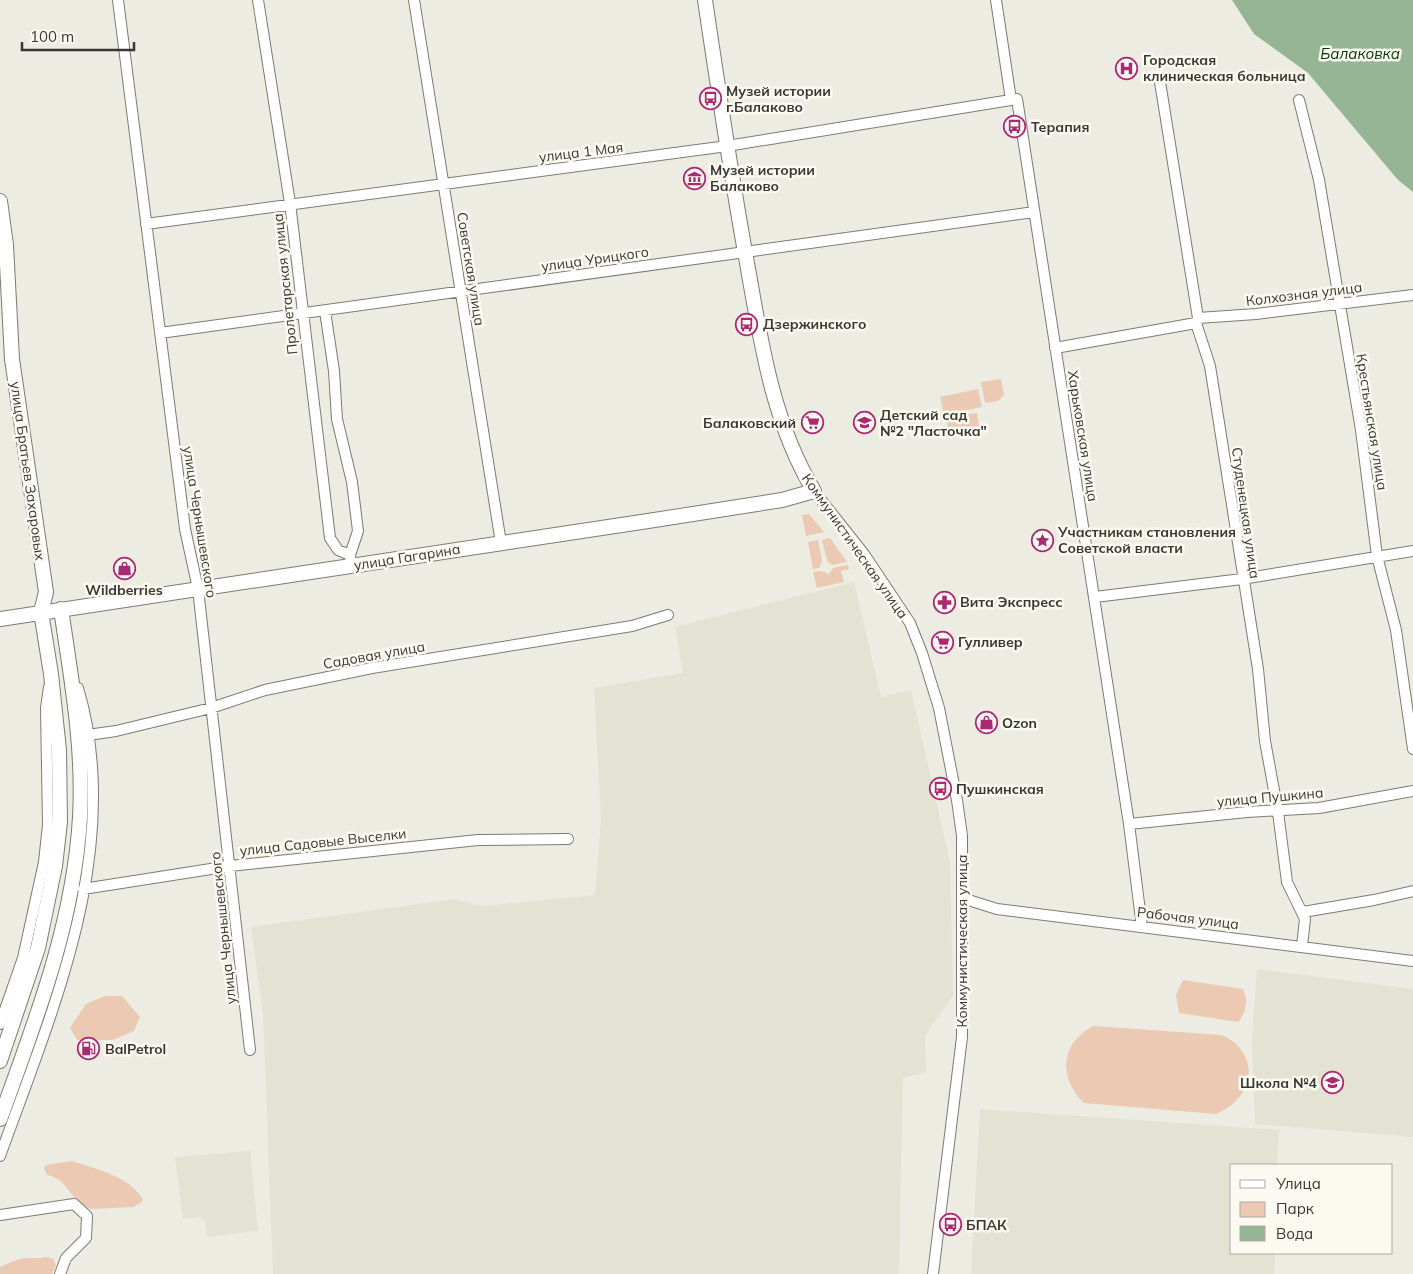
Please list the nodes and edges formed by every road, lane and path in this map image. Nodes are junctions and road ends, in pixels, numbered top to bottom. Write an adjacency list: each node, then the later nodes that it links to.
1 (118, 0): 14 (street, улица Чернышевского)
2 (258, 0): 12 (street, Пролетарская улица)
3 (414, 0): 10 (street, Советская улица)
4 (705, 0): 9 (main road, Коммунистическая улица)
5 (996, 0): 7 (street, Харьковская улица)
6 (1160, 82): 21 (street, Студенецкая улица)
7 (1014, 99): 9 (street, улица 1 Мая); 13 (street, Харьковская улица)
8 (1299, 100): 18 (street, Крестьянская улица)
9 (727, 146): 10 (street, улица 1 Мая); 15 (main road, Коммунистическая улица)
10 (444, 184): 12 (street, улица 1 Мая); 16 (street, Советская улица)
11 (0, 201): 31 (main road, улица Братьев Захаровых)
12 (290, 203): 14 (street, улица 1 Мая); 20 (street, Пролетарская улица)
13 (1034, 212): 15 (street, улица Урицкого); 23 (street, Харьковская улица)
14 (146, 224): 22 (street, улица Чернышевского)
15 (745, 251): 16 (street, улица Урицкого); 24 (main road, Коммунистическая улица)
16 (461, 292): 19 (street, улица Урицкого); 25 (street, Советская улица)
17 (1413, 295): 18 (street, Колхозная улица)
18 (1339, 303): 21 (street, Колхозная улица); 27 (street, Крестьянская улица)
19 (325, 311): 20 (street, улица Урицкого); 28 (street)
20 (301, 314): 22 (street, улица Урицкого); 28 (street, Пролетарская улица)
21 (1197, 321): 23 (street, Колхозная улица); 29 (street, Студенецкая улица)
22 (160, 333): 30 (street, улица Чернышевского)
23 (1055, 348): 32 (street, Харьковская улица)
24 (814, 491): 25 (main road, улица Гагарина); 49 (street, Коммунистическая улица)
25 (501, 543): 28 (main road, улица Гагарина)
26 (1413, 551): 27 (street)
27 (1377, 556): 29 (street); 41 (street, Крестьянская улица)
28 (350, 561): 30 (main road, улица Гагарина)
29 (1242, 579): 32 (street); 43 (street, Студенецкая улица)
30 (198, 589): 33 (main road, улица Гагарина); 39 (street, улица Чернышевского)
31 (46, 592): 33 (main road); 34 (main road, улица Братьев Захаровых)
32 (1095, 597): 44 (street, Харьковская улица)
33 (61, 610): 34 (main road, улица Гагарина); 37 (main road)
34 (41, 612): 36 (main road, улица Гагарина); 38 (main road)
35 (668, 615): 39 (street, Садовая улица)
36 (0, 618)
37 (70, 672): 40 (street); 57 (main road)
38 (51, 674): 54 (street); 56 (main road)
39 (211, 708): 40 (street, Садовая улица); 46 (street, улица Чернышевского)
40 (88, 735): 47 (street)
41 (1413, 749)
42 (1413, 791): 43 (street, улица Пушкина)
43 (1278, 812): 44 (street, улица Пушкина); 50 (street, Студенецкая улица)
44 (1129, 824): 51 (street, Харьковская улица)
45 (568, 839): 46 (street, улица Садовые Выселки)
46 (230, 866): 47 (street, улица Садовые Выселки); 55 (street, улица Чернышевского)
47 (83, 889): 58 (street)
48 (1413, 891): 50 (street)
49 (962, 898): 51 (street, Рабочая улица); 61 (street, Коммунистическая улица)
50 (1303, 912): 52 (street, Студенецкая улица)
51 (1142, 927): 52 (street, Рабочая улица)
52 (1302, 946): 53 (street, Рабочая улица)
53 (1413, 961)
54 (0, 1024)
55 (250, 1050)
56 (0, 1061)
57 (0, 1119)
58 (0, 1156)
59 (0, 1215): 60 (street)
60 (60, 1274)
61 (933, 1274)

